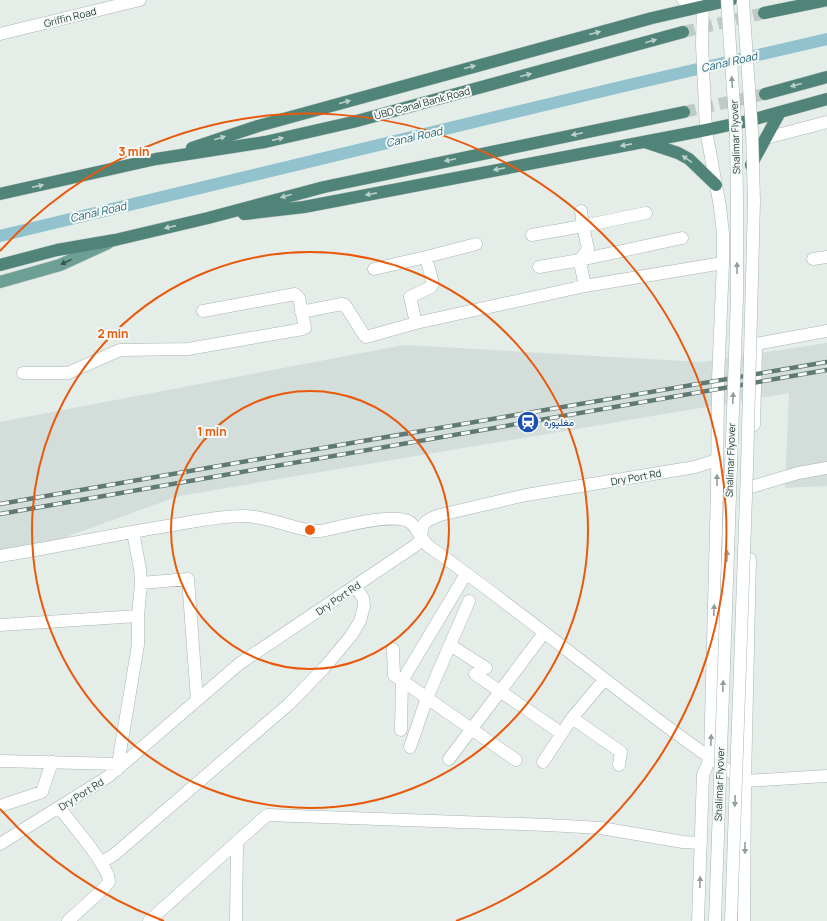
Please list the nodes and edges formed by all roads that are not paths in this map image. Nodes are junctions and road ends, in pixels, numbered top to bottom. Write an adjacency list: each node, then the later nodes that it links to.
1 (140, 0): 10 (street, Griffin Road)
2 (683, 0): 7 (street)
3 (727, 0): 96 (street, Shalimar Flyover, one-way to 3, bridge)
4 (731, 0): 7 (highway)
5 (744, 0): 16 (street, bridge); 97 (street, Shalimar Flyover, one-way to 97, bridge)
6 (827, 0): 8 (highway)
7 (702, 3): 18 (street); 21 (highway, one-way to 7)
8 (764, 13)
9 (683, 32): 21 (highway, UBD Canal Bank Road, one-way to 9)
10 (0, 34)
11 (827, 77): 12 (highway, one-way to 12)
12 (765, 94)
13 (827, 99): 15 (highway)
14 (684, 112): 27 (highway, one-way to 27)
15 (780, 112): 16 (highway); 19 (highway)
16 (748, 121): 18 (highway); 22 (street)
17 (827, 122): 19 (street)
18 (706, 130): 20 (highway); 23 (street)
19 (766, 138): 22 (highway)
20 (644, 141): 23 (highway, one-way to 20); 27 (highway, one-way to 27)
21 (156, 159): 24 (highway, one-way to 21)
22 (750, 167): 47 (street)
23 (716, 185): 37 (street)
24 (0, 194)
25 (581, 211): 28 (street)
26 (646, 213): 28 (street)
27 (208, 218): 31 (highway, one-way to 31)
28 (583, 226): 29 (street); 36 (street)
29 (532, 235)
30 (682, 238): 36 (street)
31 (115, 240): 38 (highway); 41 (main road, one-way to 41)
32 (476, 244): 33 (street)
33 (426, 257): 40 (street); 45 (street)
34 (827, 257): 35 (street)
35 (813, 259)
36 (580, 260): 39 (street); 42 (street)
37 (723, 263): 42 (street); 49 (street)
38 (0, 265)
39 (539, 267)
40 (374, 269)
41 (0, 282)
42 (585, 286): 45 (street)
43 (203, 311): 44 (street)
44 (302, 312): 45 (street); 50 (street)
45 (416, 323)
46 (827, 331): 47 (street)
47 (756, 344): 48 (street)
48 (756, 370): 49 (street); 53 (street)
49 (718, 372): 51 (street)
50 (23, 373)
51 (717, 460): 55 (street, Dry Port Rd); 76 (street, one-way to 51)
52 (827, 468): 53 (street)
53 (751, 487): 85 (street)
54 (133, 532): 55 (street); 56 (street); 58 (street)
55 (421, 536): 57 (street); 59 (street, Dry Port Rd)
56 (0, 556)
57 (466, 574): 63 (street); 67 (street)
58 (141, 583): 61 (street); 70 (street)
59 (355, 586): 70 (street, Dry Port Rd); 91 (street)
60 (469, 601): 64 (street)
61 (138, 616): 62 (street); 83 (street)
62 (0, 625)
63 (544, 633): 66 (street); 68 (street)
64 (450, 645): 68 (street); 69 (street)
65 (393, 649): 67 (street)
66 (604, 680): 71 (street); 76 (street)
67 (402, 681): 69 (street); 73 (street)
68 (500, 690): 72 (street); 74 (street)
69 (427, 698): 72 (street); 75 (street)
70 (198, 700): 83 (street, Dry Port Rd)
71 (572, 718): 74 (street); 82 (street)
72 (471, 729): 77 (street); 78 (street)
73 (401, 730)
74 (561, 734): 81 (street)
75 (410, 746)
76 (710, 758): 85 (street); 89 (street)
77 (449, 759)
78 (516, 760)
79 (0, 761): 80 (street)
80 (52, 762): 83 (street); 86 (street)
81 (542, 762)
82 (619, 765)
83 (118, 767): 87 (street, Dry Port Rd)
84 (827, 776): 85 (street)
85 (745, 781): 98 (street, one-way to 98)
86 (0, 806)
87 (59, 807): 90 (street, Dry Port Rd); 91 (street)
88 (237, 842): 89 (street); 93 (street); 94 (street)
89 (701, 843): 95 (street, one-way to 89)
90 (0, 844)
91 (101, 863): 92 (street)
92 (68, 921)
93 (149, 921)
94 (236, 921)
95 (698, 921)
96 (715, 921)
97 (731, 921)
98 (744, 921)

